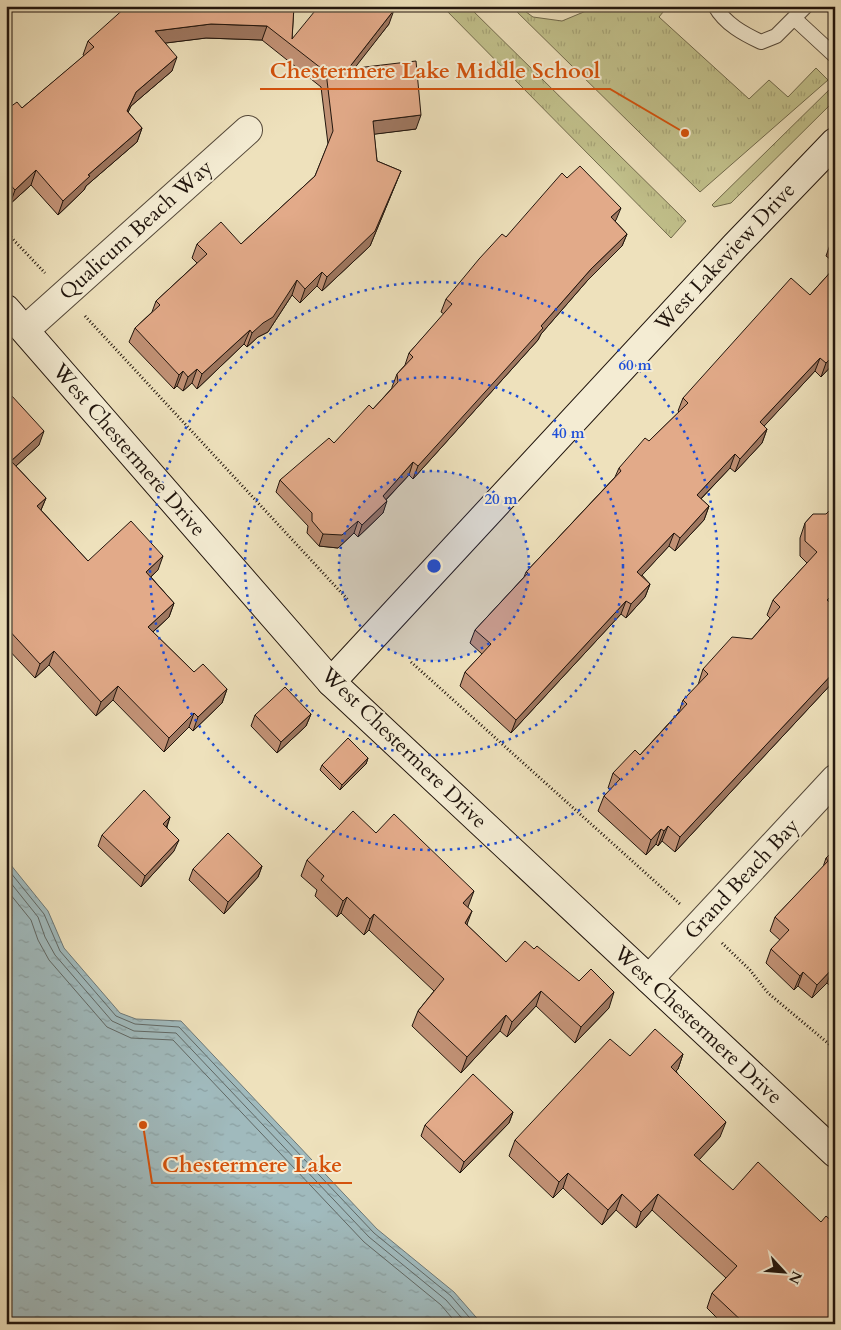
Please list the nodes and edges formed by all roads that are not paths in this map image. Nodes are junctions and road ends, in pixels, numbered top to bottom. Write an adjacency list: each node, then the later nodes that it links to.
1 (715, 6): 3 (lane)
2 (806, 6): 3 (lane)
3 (795, 19): 4 (lane)
4 (835, 56)
5 (248, 130): 8 (street, Qualicum Beach Way)
6 (835, 142): 9 (street, West Lakeview Drive)
7 (6, 309): 8 (street, West Chestermere Drive)
8 (25, 330): 9 (street, West Chestermere Drive)
9 (332, 682): 11 (street, West Chestermere Drive)
10 (835, 779): 11 (street, Grand Beach Bay)
11 (649, 979): 12 (street, West Chestermere Drive)
12 (835, 1153)

